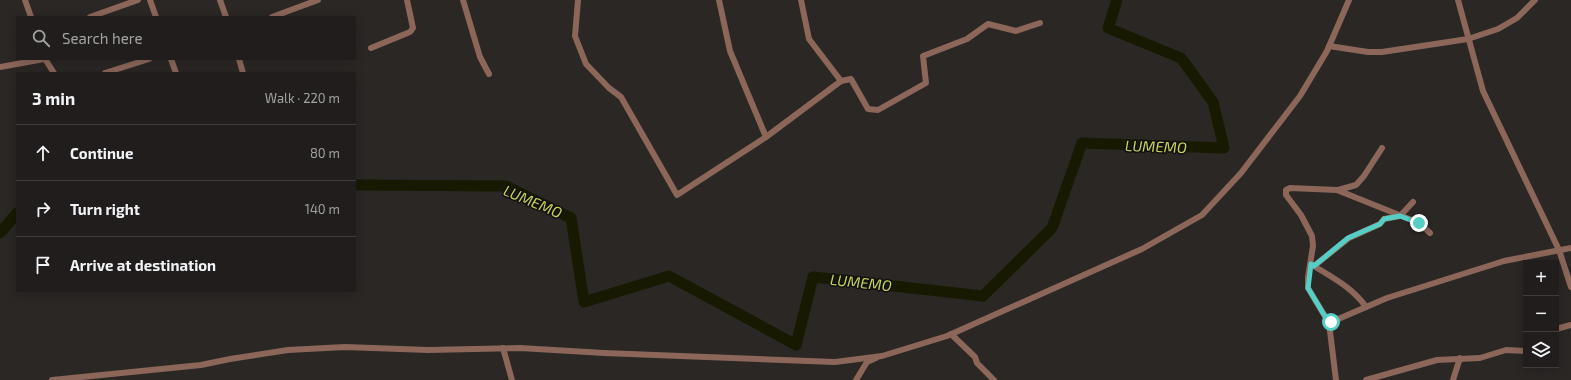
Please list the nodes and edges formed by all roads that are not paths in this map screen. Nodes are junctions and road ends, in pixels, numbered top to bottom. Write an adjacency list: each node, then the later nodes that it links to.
1 (25, 0): 15 (street)
2 (138, 0): 16 (street)
3 (150, 0): 17 (street)
4 (220, 0): 18 (street)
5 (318, 0): 14 (street)
6 (407, 0): 23 (street)
7 (462, 0): 34 (street)
8 (578, 0): 36 (street)
9 (719, 0): 36 (street)
10 (801, 0): 35 (street)
11 (1349, 0): 22 (street)
12 (1458, 0): 21 (street)
13 (1535, 0): 21 (street)
14 (308, 2): 19 (street)
15 (31, 16)
16 (93, 16)
17 (156, 16)
18 (226, 16)
19 (274, 16)
20 (1040, 23): 35 (street)
21 (1468, 39): 22 (street); 43 (street)
22 (1329, 46): 50 (street)
23 (371, 48)
24 (38, 60): 29 (street)
25 (45, 60): 30 (street)
26 (146, 60): 31 (street)
27 (171, 60): 32 (street)
28 (239, 60): 33 (street)
29 (0, 67)
30 (53, 72)
31 (108, 72)
32 (176, 72)
33 (243, 72)
34 (489, 74)
35 (841, 81): 36 (street)
36 (766, 137)
37 (1382, 148): 38 (street)
38 (1337, 190): 40 (street); 44 (street)
39 (1413, 202): 40 (street)
40 (1400, 216): 41 (street); 44 (street)
41 (1430, 233)
42 (1571, 248): 43 (street)
43 (1559, 250): 45 (street); 46 (street)
44 (1312, 265): 46 (street); 47 (street)
45 (1571, 287)
46 (1366, 307): 47 (street)
47 (1329, 323): 59 (street)
48 (1571, 325): 49 (street)
49 (1559, 327)
50 (951, 334): 53 (street); 58 (street)
51 (503, 348): 53 (street); 55 (street); 56 (street)
52 (1523, 351): 54 (street)
53 (882, 356): 57 (street)
54 (1460, 358): 60 (street); 61 (street)
55 (52, 380)
56 (512, 380)
57 (856, 380)
58 (994, 380)
59 (1336, 380)
60 (1366, 380)
61 (1453, 380)

